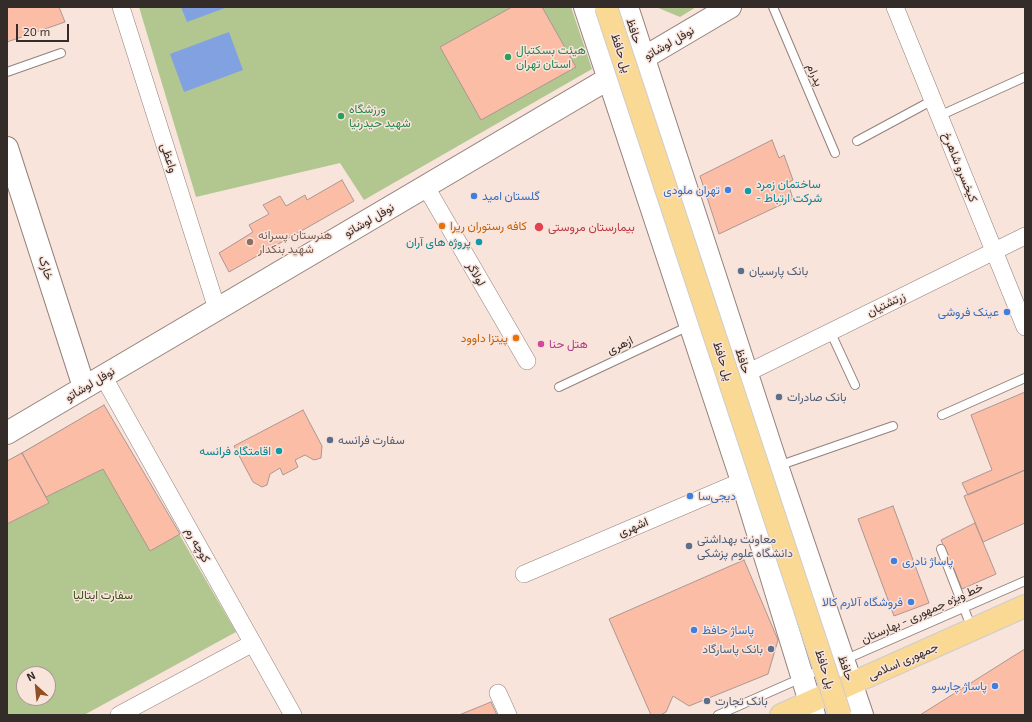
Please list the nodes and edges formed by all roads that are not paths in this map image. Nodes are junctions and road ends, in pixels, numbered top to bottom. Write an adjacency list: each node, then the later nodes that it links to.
1 (121, 7): 22 (street, واعظی)
2 (585, 7): 12 (main road)
3 (606, 7): 55 (main road, پل حافظ, bridge)
4 (627, 7): 9 (main road, حافظ)
5 (730, 7): 9 (main road, نوفل لوشاتو)
6 (773, 7): 17 (lane, پدرام)
7 (895, 7): 13 (street, کیخسرو شاهرخ)
8 (61, 53): 10 (lane)
9 (643, 58): 12 (main road, نوفل لوشاتو); 27 (main road, حافظ)
10 (7, 72)
11 (1025, 77): 14 (lane)
12 (609, 79): 18 (main road, نوفل لوشاتو); 23 (main road)
13 (933, 100): 14 (street, کیخسرو شاهرخ); 15 (lane)
14 (939, 116): 21 (street, کیخسرو شاهرخ)
15 (857, 141)
16 (7, 148): 19 (main road, خارک)
17 (835, 153)
18 (426, 187): 22 (main road, نوفل لوشاتو); 26 (street, لولاگر)
19 (14, 193): 31 (main road, خارک)
20 (1025, 236): 21 (street, زرتشتیان)
21 (994, 251): 24 (street, کیخسرو شاهرخ); 25 (street, زرتشتیان)
22 (217, 309): 28 (main road, نوفل لوشاتو)
23 (691, 325): 32 (lane, ازهری); 37 (main road)
24 (1025, 327)
25 (830, 331): 27 (street, زرتشتیان); 30 (lane)
26 (527, 361)
27 (747, 373): 36 (main road, حافظ)
28 (103, 376): 31 (main road, نوفل لوشاتو); 44 (street, کوچه رم)
29 (1025, 378): 33 (lane)
30 (855, 386)
31 (84, 387): 35 (main road, نوفل لوشاتو)
32 (559, 387)
33 (942, 415)
34 (893, 426): 36 (lane)
35 (7, 433)
36 (777, 466): 45 (main road, حافظ)
37 (742, 481): 39 (street, اشهری); 46 (main road)
38 (942, 549): 42 (lane)
39 (524, 574)
40 (1025, 581): 42 (lane, خط ویژه جمهوری - بهارستان)
41 (1025, 606): 43 (main road, جمهوری اسلامی)
42 (964, 608): 43 (lane); 45 (lane, خط ویژه جمهوری - بهارستان)
43 (972, 630): 47 (main road, جمهوری اسلامی)
44 (253, 643): 50 (street); 51 (street, کوچه رم)
45 (837, 663): 46 (lane, خط ویژه جمهوری - بهارستان); 47 (main road, حافظ)
46 (802, 678): 49 (main road); 53 (lane, خط ویژه جمهوری - بهارستان)
47 (852, 684): 49 (main road, جمهوری اسلامی); 56 (main road, حافظ)
48 (498, 693): 52 (street)
49 (812, 709): 54 (main road, جمهوری اسلامی)
50 (119, 715)
51 (294, 715)
52 (508, 715)
53 (718, 715)
54 (781, 715)
55 (840, 715)
56 (862, 715)

